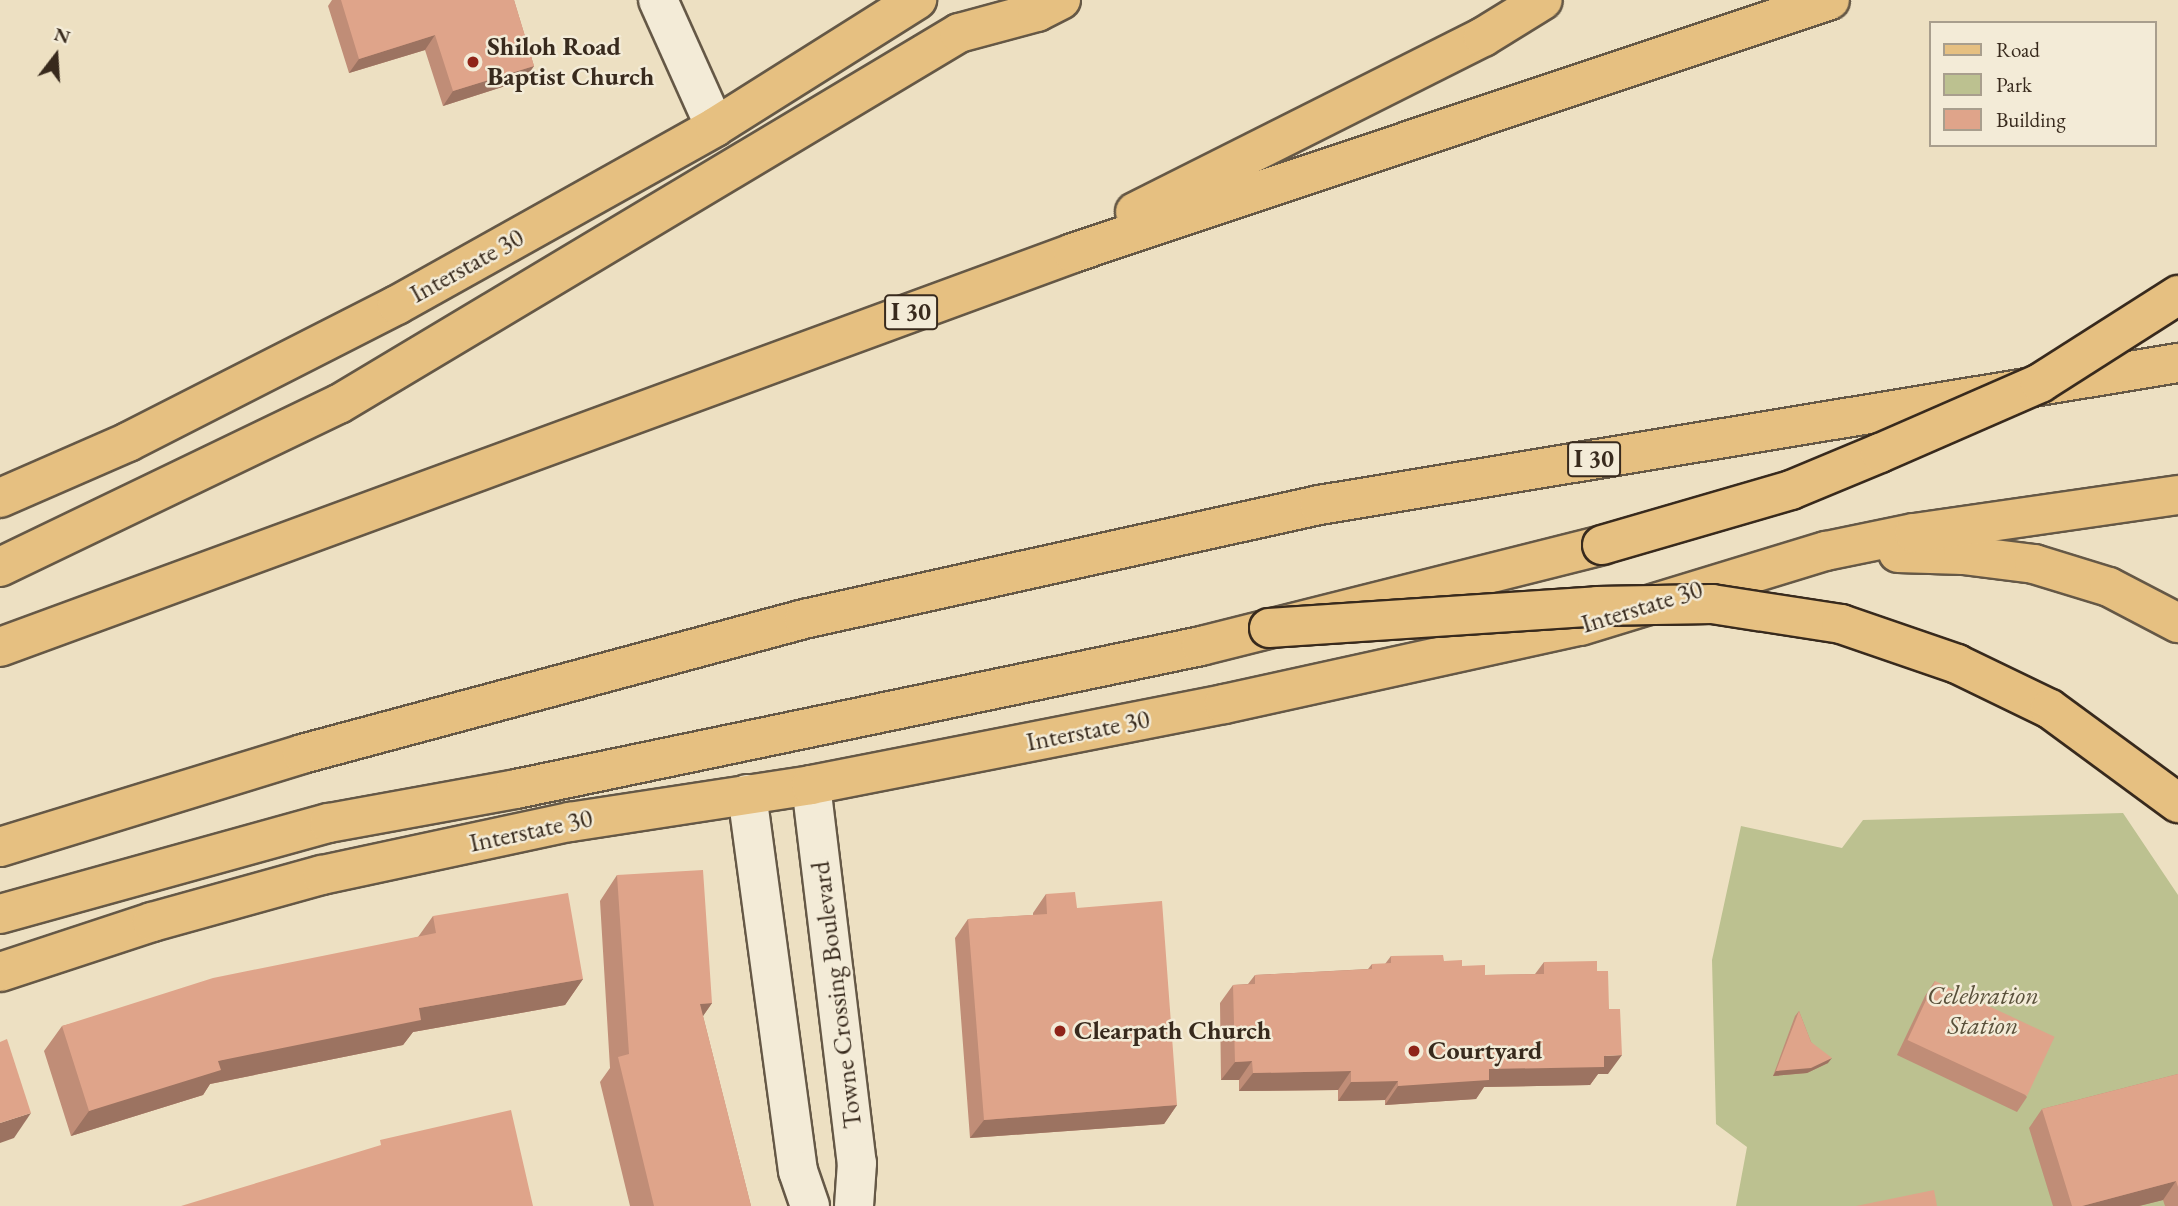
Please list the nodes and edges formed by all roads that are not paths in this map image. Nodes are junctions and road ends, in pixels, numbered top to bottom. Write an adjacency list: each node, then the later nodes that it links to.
1 (658, 0): 8 (street)
2 (916, 0): 8 (main road, Interstate 30)
3 (1010, 0): 7 (main road)
4 (1061, 0): 7 (main road)
5 (1543, 0): 9 (main road)
6 (1830, 0): 9 (main road, I 30)
7 (958, 33): 15 (main road)
8 (715, 127): 13 (main road, Interstate 30)
9 (1005, 278): 18 (main road, I 30)
10 (2178, 295): 17 (main road, bridge)
11 (2178, 363): 22 (main road, I 30)
12 (2178, 495): 14 (main road, Interstate 30)
13 (0, 498)
14 (1826, 551): 16 (main road); 19 (main road, Interstate 30)
15 (0, 567)
16 (2178, 622)
17 (1269, 628): 21 (main road, bridge); 23 (main road)
18 (0, 647)
19 (811, 785): 20 (main road, Interstate 30); 26 (street, Towne Crossing Boulevard)
20 (747, 794): 24 (main road, Interstate 30); 25 (street)
21 (2178, 803)
22 (0, 847)
23 (0, 914)
24 (0, 972)
25 (810, 1206)
26 (854, 1206)

